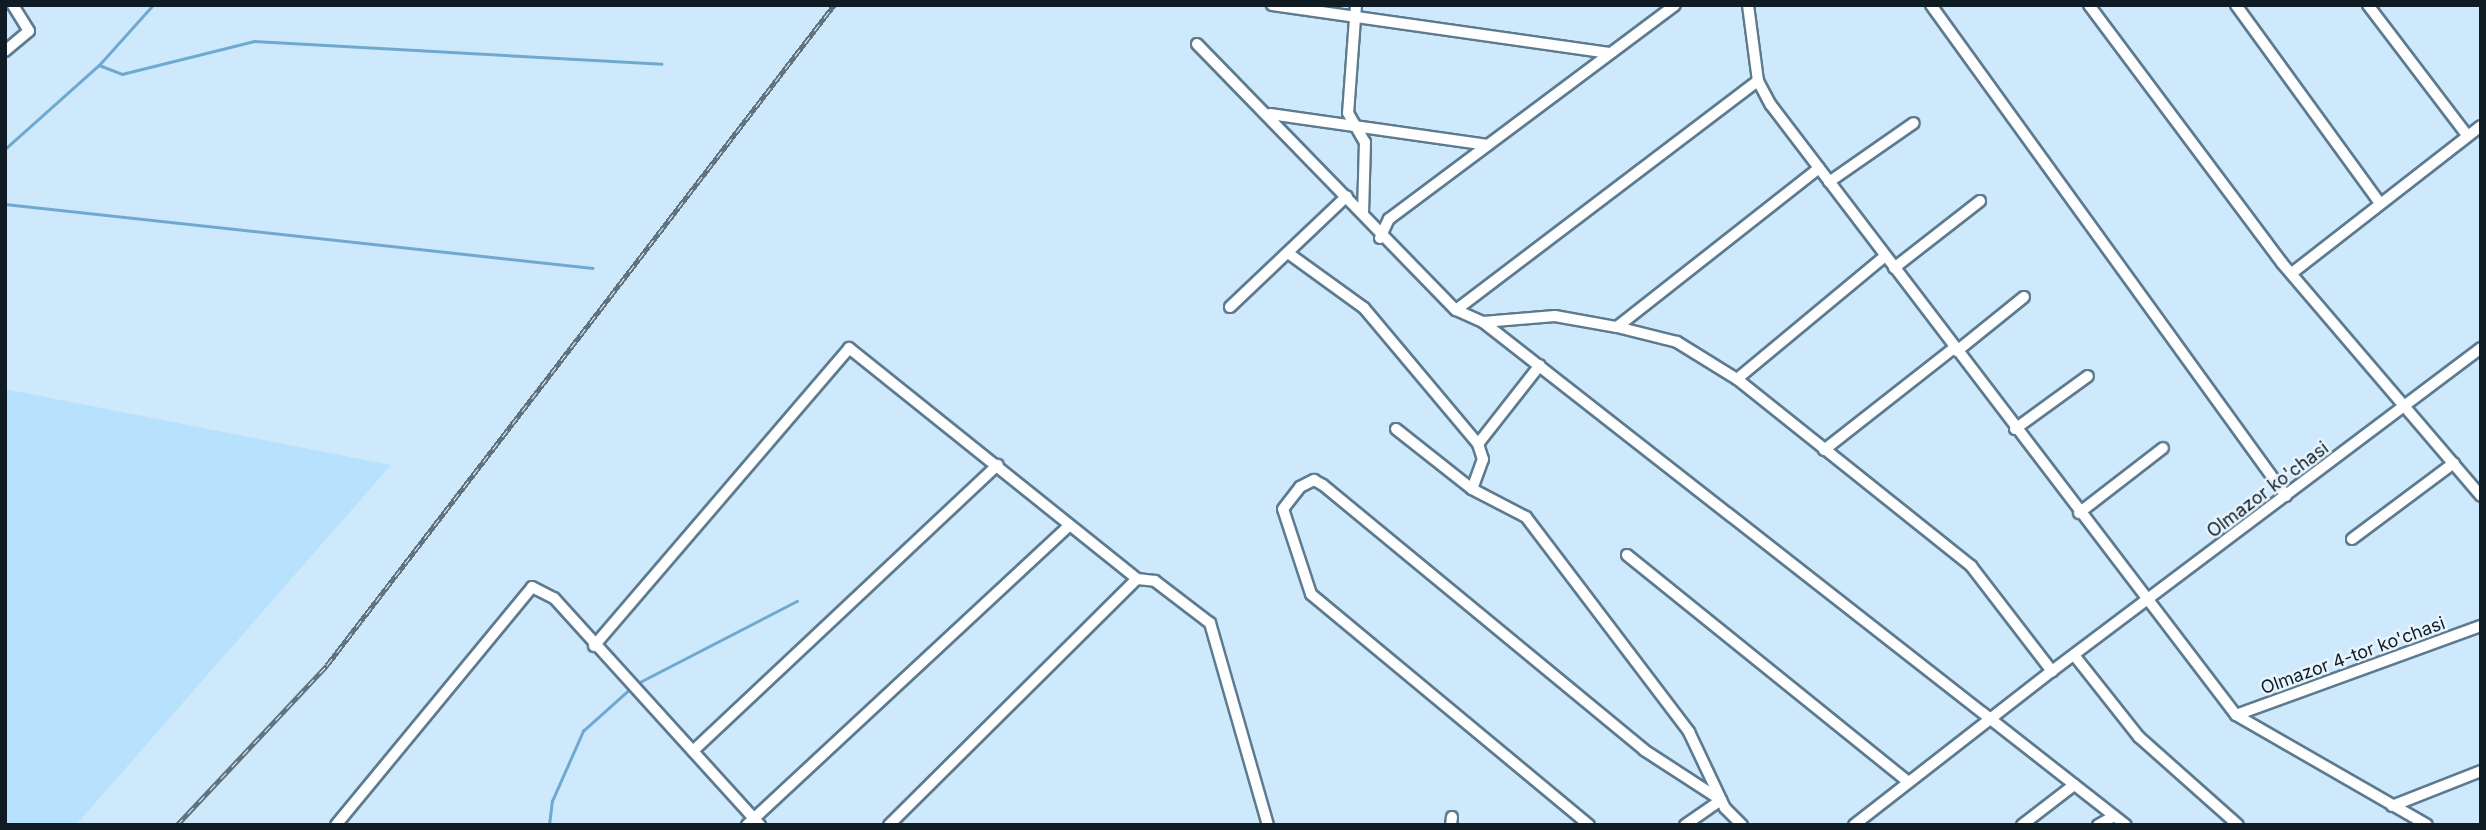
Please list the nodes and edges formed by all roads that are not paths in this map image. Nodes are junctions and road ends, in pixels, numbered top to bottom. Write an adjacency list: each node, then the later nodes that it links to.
1 (13, 5): 12 (street)
2 (1272, 5): 10 (street)
3 (1356, 5): 10 (street)
4 (1675, 5): 13 (street)
5 (1748, 5): 14 (street)
6 (1931, 5): 51 (street)
7 (2089, 5): 31 (street)
8 (2236, 5): 25 (street)
9 (2368, 5): 19 (street)
10 (1354, 19): 13 (street); 16 (street)
11 (1197, 44): 15 (street)
12 (5, 51)
13 (1610, 53): 20 (street)
14 (1758, 81): 21 (street); 34 (street)
15 (1270, 114): 16 (street); 23 (street)
16 (1353, 123): 20 (street); 26 (street)
17 (1914, 123): 22 (street)
18 (2481, 126): 19 (street)
19 (2467, 135): 25 (street)
20 (1488, 145): 27 (street)
21 (1819, 168): 22 (street); 36 (street)
22 (1829, 182): 29 (street)
23 (1347, 196): 26 (street); 28 (street)
24 (1980, 201): 30 (street)
25 (2379, 202): 31 (street)
26 (1363, 214): 27 (street)
27 (1380, 237): 34 (street)
28 (1288, 253): 33 (street); 45 (street)
29 (1885, 256): 30 (street); 41 (street)
30 (1894, 268): 38 (street)
31 (2292, 273): 42 (street)
32 (2024, 297): 38 (street)
33 (1230, 307)
34 (1456, 310): 35 (street)
35 (1483, 322): 36 (street); 39 (street)
36 (1617, 327): 41 (street)
37 (2481, 348): 42 (street, Olmazor ko'chasi)
38 (1956, 349): 44 (street); 47 (street)
39 (1540, 365): 45 (street); 64 (street)
40 (2088, 376): 44 (street)
41 (1738, 379): 47 (street)
42 (2405, 405): 48 (street); 51 (street, Olmazor ko'chasi)
43 (1396, 429): 50 (street)
44 (2015, 429): 53 (street)
45 (1478, 444): 50 (street)
46 (2162, 448): 53 (street)
47 (1824, 450): 62 (street)
48 (2454, 463): 52 (street); 55 (street)
49 (998, 465): 54 (street); 60 (street); 65 (street)
50 (1472, 489): 69 (street)
51 (2286, 496): 58 (street, Olmazor ko'chasi)
52 (2481, 496)
53 (2080, 513): 58 (street)
54 (1068, 527): 57 (street); 72 (street)
55 (2352, 539)
56 (1627, 555): 67 (street)
57 (1137, 579): 74 (street); 75 (street)
58 (2146, 602): 61 (street, Olmazor ko'chasi); 63 (street)
59 (2481, 626): 63 (street, Olmazor 4-tor ko'chasi)
60 (594, 646): 65 (street); 73 (street)
61 (2074, 655): 62 (street, Olmazor ko'chasi); 83 (street)
62 (2052, 671): 64 (street, Olmazor ko'chasi)
63 (2236, 715): 70 (street)
64 (1988, 719): 67 (street, Olmazor ko'chasi); 68 (street)
65 (693, 751): 72 (street)
66 (2481, 771): 70 (street)
67 (1908, 782): 79 (street, Olmazor ko'chasi)
68 (2074, 785): 71 (street); 80 (street)
69 (1721, 800): 76 (street); 77 (street); 78 (street)
70 (2392, 806): 84 (street)
71 (2114, 816): 81 (street); 82 (street)
72 (754, 822)
73 (336, 825)
74 (889, 825)
75 (1268, 825)
76 (1589, 825)
77 (1685, 825)
78 (1742, 825)
79 (1854, 825)
80 (2022, 825)
81 (2098, 825)
82 (2126, 825)
83 (2238, 825)
84 (2427, 825)

